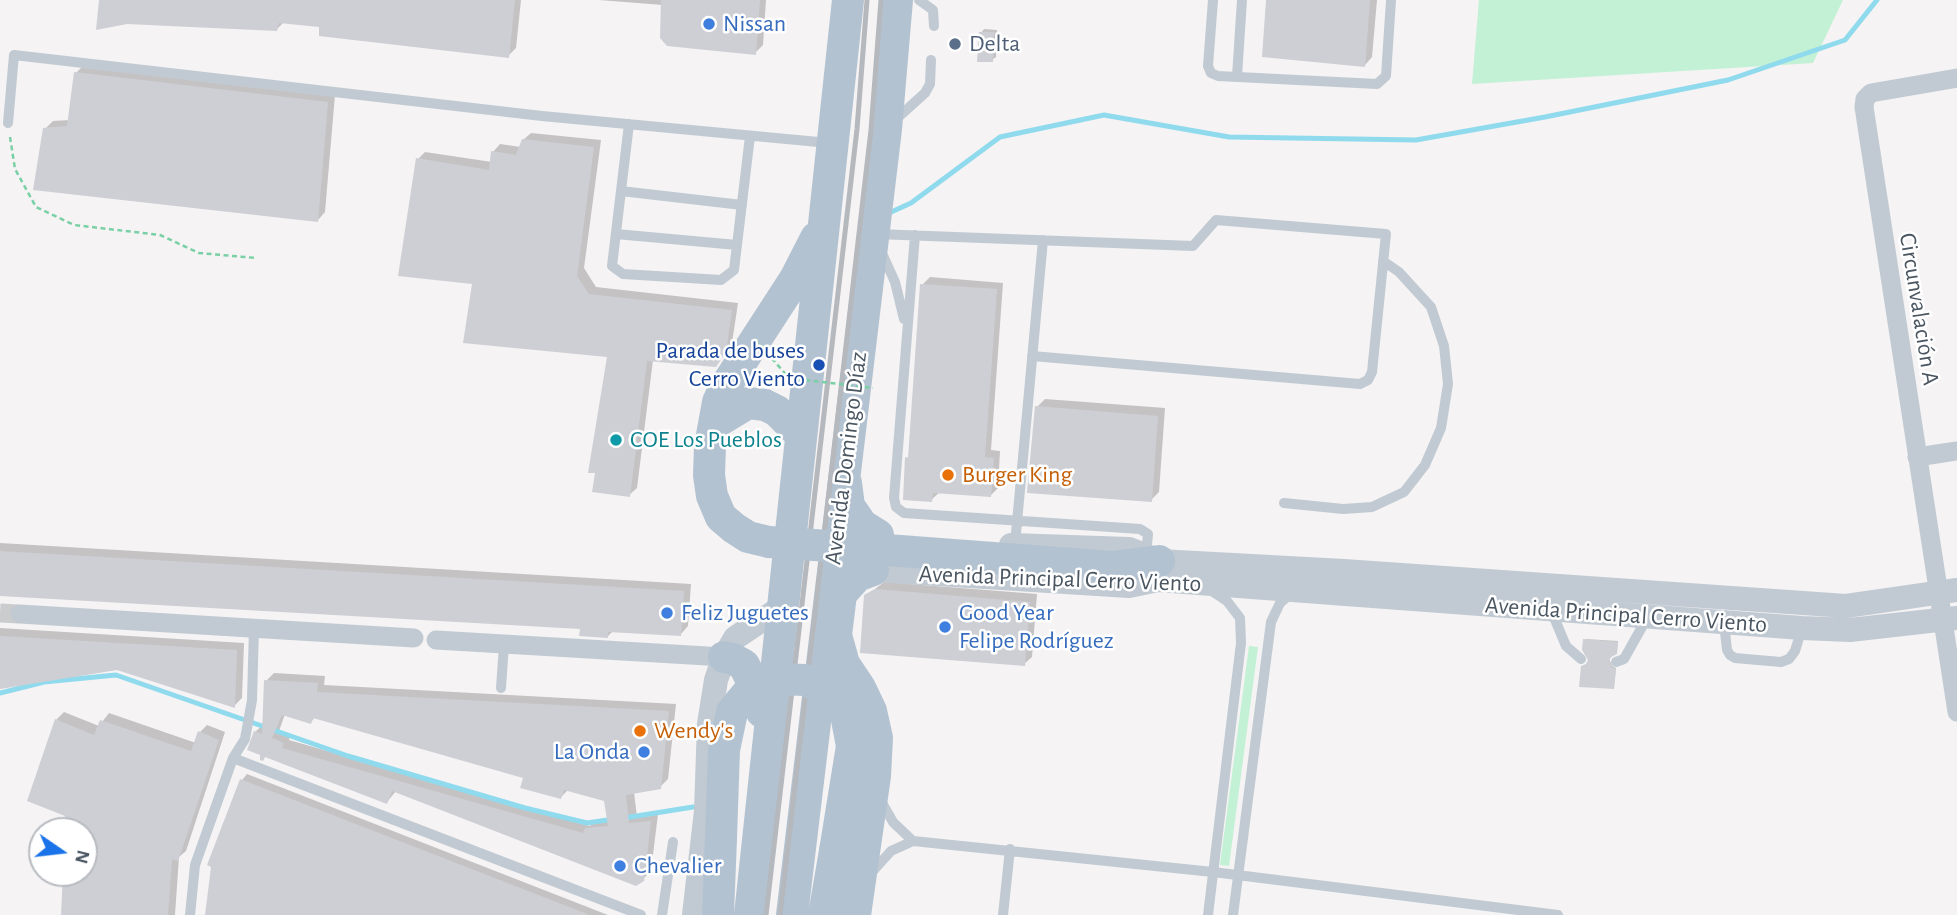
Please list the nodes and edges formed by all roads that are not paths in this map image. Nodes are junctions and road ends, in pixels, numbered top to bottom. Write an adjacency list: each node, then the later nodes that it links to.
1 (848, 0): 15 (main road, Avenida Domingo Díaz)
2 (897, 0): 13 (main road, Avenida Domingo Díaz)
3 (919, 0): 7 (lane)
4 (1213, 0): 9 (lane)
5 (1242, 0): 9 (lane)
6 (1391, 0): 9 (lane)
7 (934, 26)
8 (931, 60): 13 (lane)
9 (1237, 76)
10 (1957, 78): 30 (street, Circunvalación A)
11 (8, 124): 12 (lane)
12 (629, 124): 14 (lane); 16 (lane)
13 (886, 128): 20 (main road, Avenida Domingo Díaz)
14 (750, 136): 15 (lane); 17 (lane)
15 (833, 144): 18 (main road, Avenida Domingo Díaz)
16 (621, 191): 17 (lane); 19 (lane)
17 (742, 205): 23 (lane)
18 (825, 221): 27 (main road); 28 (main road, Avenida Domingo Díaz)
19 (616, 234): 23 (lane); 23 (lane)
20 (872, 234): 21 (lane); 25 (lane); 31 (main road, Avenida Domingo Díaz)
21 (915, 235): 22 (lane); 25 (lane)
22 (1043, 240): 24 (lane); 26 (lane)
23 (737, 245)
24 (1383, 261): 26 (lane); 32 (lane)
25 (907, 334): 34 (lane)
26 (1032, 356): 34 (lane)
27 (715, 423): 28 (main road); 35 (main road, bridge)
28 (802, 435): 41 (main road, Avenida Domingo Díaz)
29 (1957, 450): 30 (street)
30 (1917, 457): 39 (street, Circunvalación A)
31 (844, 472): 33 (main road); 72 (main road, Avenida Domingo Díaz)
32 (1284, 503)
33 (849, 506): 35 (main road); 40 (main road)
34 (1016, 533): 35 (street, Avenida Principal Cerro Viento); 36 (street, Avenida Principal Cerro Viento)
35 (875, 551): 36 (main road); 36 (street, Avenida Principal Cerro Viento); 40 (main road)
36 (1154, 566): 37 (street, Avenida Principal Cerro Viento); 39 (street, Avenida Principal Cerro Viento)
37 (1203, 585): 38 (street, Avenida Principal Cerro Viento); 63 (lane)
38 (1295, 590): 42 (street, Avenida Principal Cerro Viento); 64 (lane)
39 (1948, 591): 45 (street, Circunvalación A)
40 (841, 594): 59 (main road)
41 (783, 606): 52 (street); 58 (main road, Avenida Domingo Díaz)
42 (1551, 610): 44 (street, Avenida Principal Cerro Viento); 53 (lane)
43 (20, 614): 47 (street)
44 (1647, 617): 46 (street, Avenida Principal Cerro Viento); 54 (lane)
45 (1950, 619): 48 (street, Avenida Principal Cerro Viento); 56 (street, Circunvalación A)
46 (1724, 622): 48 (street, Avenida Principal Cerro Viento); 48 (lane)
47 (254, 627): 49 (street); 57 (lane)
48 (1802, 628)
49 (414, 638)
50 (436, 640): 51 (street)
51 (504, 645): 52 (street); 55 (lane)
52 (724, 657): 58 (main road); 69 (street)
53 (1581, 659)
54 (1616, 662)
55 (501, 688)
56 (1957, 712)
57 (233, 758): 66 (lane); 67 (lane)
58 (768, 762): 71 (main road, Avenida Domingo Díaz)
59 (875, 776): 60 (lane); 65 (main road)
60 (913, 841): 62 (lane); 65 (lane)
61 (673, 842): 68 (lane)
62 (1010, 849): 63 (lane); 74 (lane)
63 (1213, 872): 64 (lane); 75 (lane)
64 (1238, 875): 76 (lane); 77 (lane)
65 (856, 911)
66 (190, 915)
67 (641, 915)
68 (662, 915)
69 (694, 915)
70 (718, 915): 73 (main road, bridge)
71 (750, 915)
72 (792, 915)
73 (824, 915)
74 (1003, 915)
75 (1208, 915)
76 (1233, 915)
77 (1558, 915)

